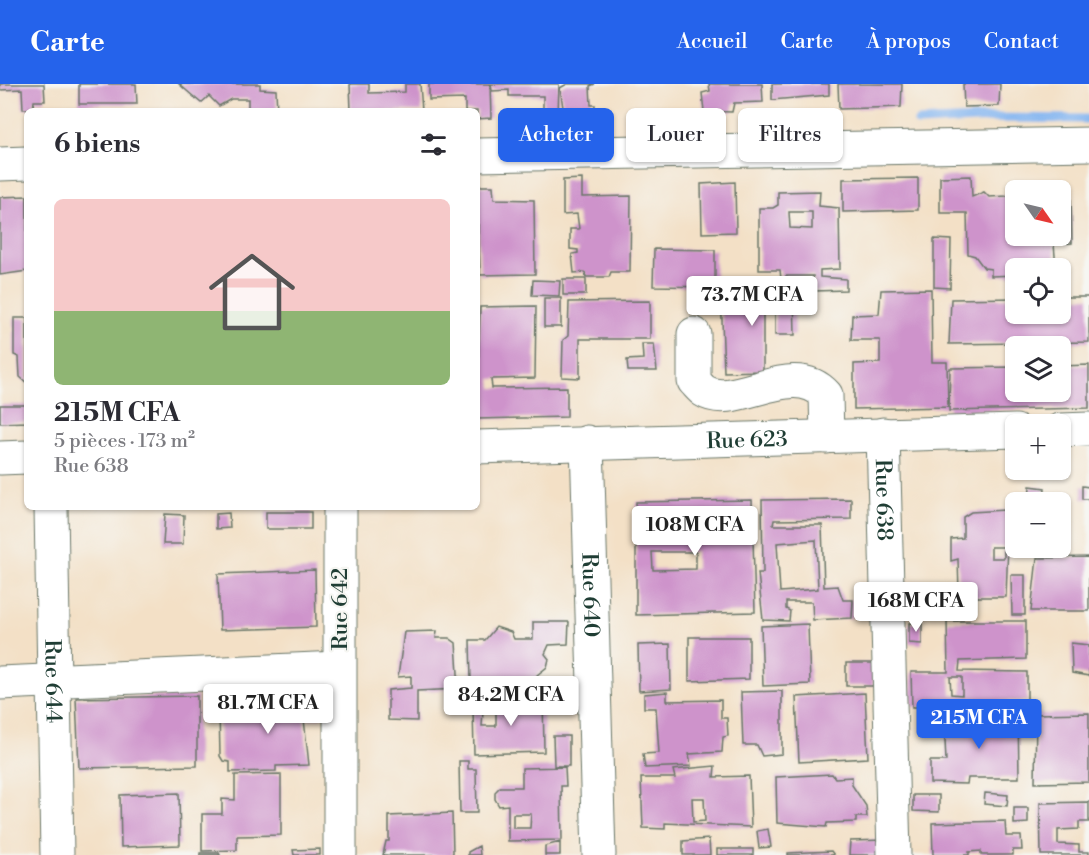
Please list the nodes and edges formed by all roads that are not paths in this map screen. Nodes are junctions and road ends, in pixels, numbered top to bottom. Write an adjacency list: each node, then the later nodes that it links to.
1 (1089, 144): 2 (street)
2 (480, 155)
3 (24, 163): 4 (street)
4 (0, 164)
5 (694, 334): 10 (street)
6 (1071, 429): 7 (street)
7 (1089, 429)
8 (1005, 431): 9 (street, Rue 623)
9 (883, 434): 10 (street, Rue 623); 23 (street, Rue 638)
10 (827, 437): 11 (street, Rue 623)
11 (587, 442): 12 (street, Rue 623); 22 (street, Rue 640)
12 (480, 447)
13 (24, 457): 14 (street)
14 (0, 458)
15 (51, 510): 18 (street, Rue 644)
16 (340, 510): 17 (street, Rue 642)
17 (339, 668): 18 (street); 21 (street, Rue 642)
18 (54, 681): 19 (street); 20 (street, Rue 644)
19 (0, 683)
20 (57, 855)
21 (340, 855)
22 (599, 855)
23 (894, 855)

